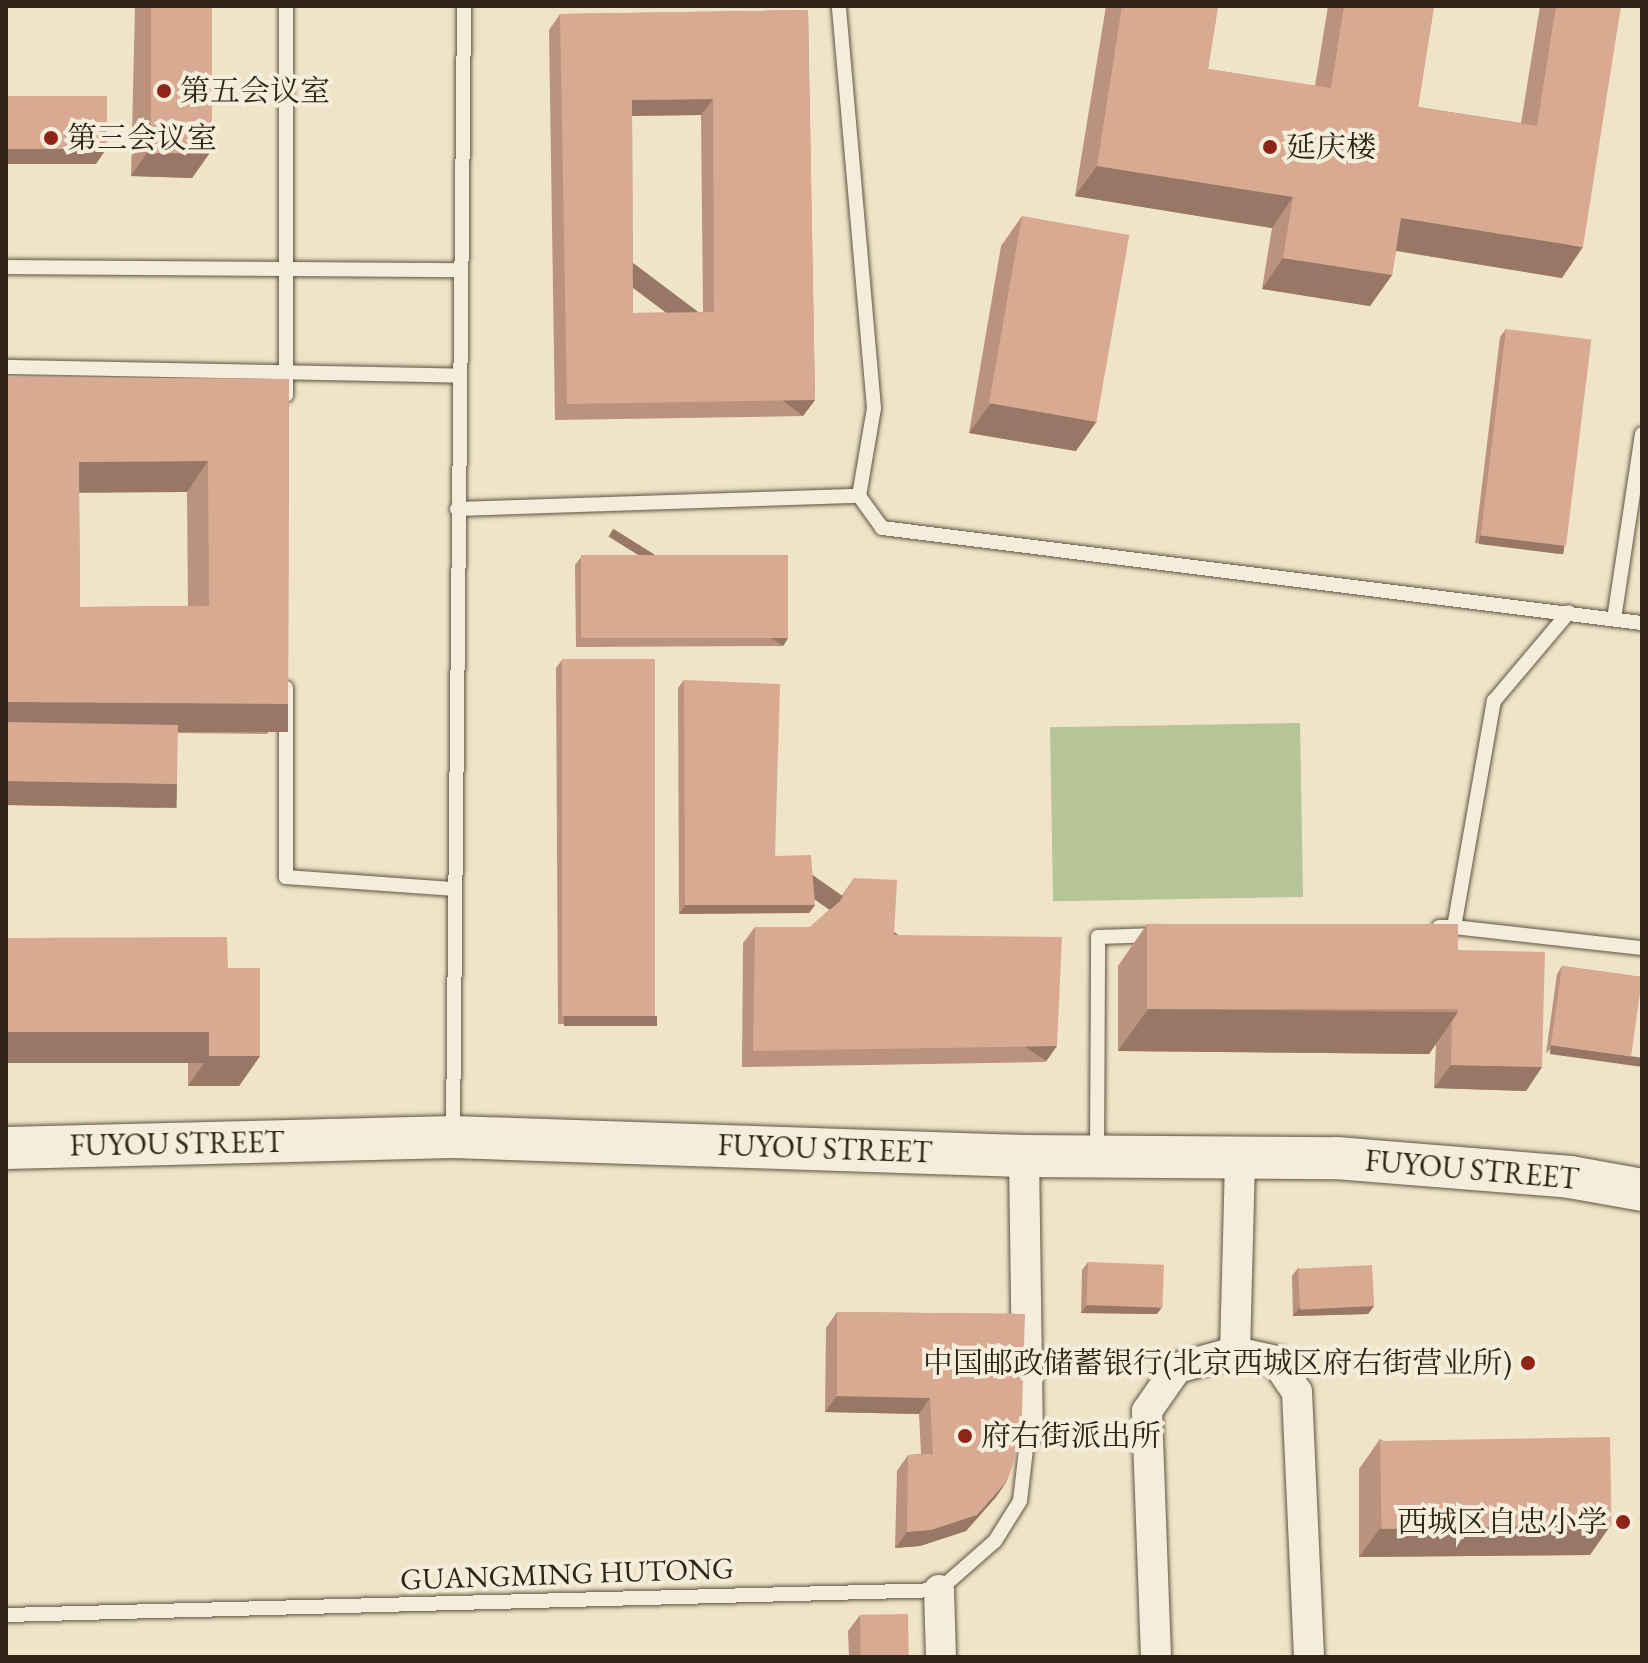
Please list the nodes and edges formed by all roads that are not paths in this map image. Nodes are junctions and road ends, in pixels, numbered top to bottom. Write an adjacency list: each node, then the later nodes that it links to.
1 (286, 6): 5 (lane)
2 (464, 6): 6 (lane)
3 (839, 6): 12 (lane)
4 (6, 267): 5 (lane)
5 (286, 269): 6 (lane); 8 (lane)
6 (460, 270): 9 (lane)
7 (6, 367): 8 (lane)
8 (286, 372): 9 (lane); 10 (lane)
9 (459, 376): 13 (lane)
10 (286, 419)
11 (1642, 434): 15 (lane)
12 (859, 496): 13 (lane); 14 (lane)
13 (457, 509): 18 (lane)
14 (1569, 612): 15 (lane); 19 (lane)
15 (1614, 619): 16 (lane)
16 (1642, 623)
17 (286, 672): 18 (lane)
18 (452, 889): 23 (lane)
19 (1454, 927): 20 (lane); 22 (lane)
20 (1423, 928)
21 (1175, 934): 26 (lane)
22 (1642, 948)
23 (453, 1137): 24 (main road, FUYOU STREET); 25 (main road, FUYOU STREET)
24 (6, 1148)
25 (1024, 1156): 26 (main road, FUYOU STREET); 30 (street)
26 (1097, 1156): 27 (main road, FUYOU STREET)
27 (1240, 1157): 28 (main road, FUYOU STREET); 29 (street)
28 (1642, 1190)
29 (1235, 1352): 34 (street); 35 (street)
30 (1028, 1432): 31 (lane)
31 (939, 1590): 32 (lane, GUANGMING HUTONG); 33 (street)
32 (6, 1615)
33 (941, 1657)
34 (1156, 1657)
35 (1309, 1657)

